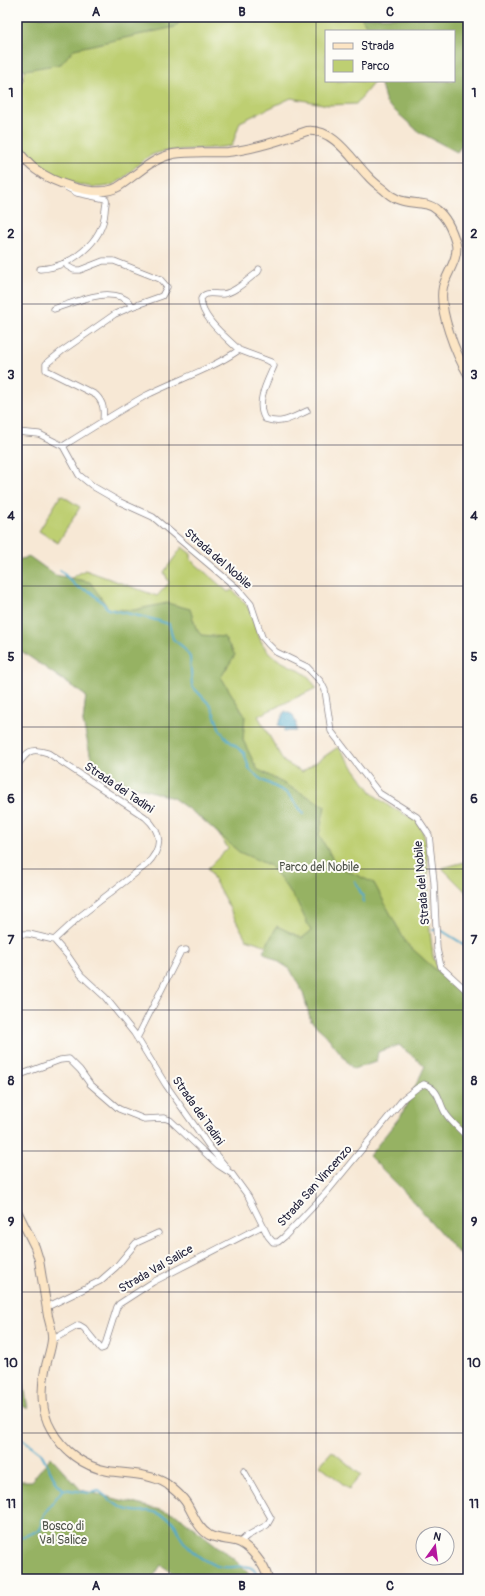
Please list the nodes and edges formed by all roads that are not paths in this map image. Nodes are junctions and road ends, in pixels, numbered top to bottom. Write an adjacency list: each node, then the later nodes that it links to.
1 (17, 149): 2 (street)
2 (59, 182): 3 (street); 9 (street)
3 (66, 262): 4 (street); 6 (street)
4 (40, 269)
5 (259, 269): 8 (street)
6 (131, 307): 7 (street); 11 (street)
7 (54, 309)
8 (239, 350): 10 (street); 11 (street)
9 (468, 374)
10 (307, 411)
11 (103, 421): 13 (street)
12 (17, 432): 13 (street)
13 (63, 446): 18 (street, Strada del Nobile)
14 (17, 766): 16 (street, Strada dei Tadini)
15 (17, 934): 16 (street)
16 (54, 940): 19 (street, Strada dei Tadini)
17 (186, 950): 19 (street)
18 (468, 992)
19 (137, 1038): 22 (street, Strada dei Tadini)
20 (17, 1076): 22 (street, Strada San Vincenzo)
21 (468, 1138): 24 (street, Strada San Vincenzo)
22 (232, 1174): 24 (street, Strada San Vincenzo)
23 (17, 1211): 26 (street)
24 (262, 1226): 27 (street, Strada Val Salice)
25 (158, 1233): 26 (street, Strada Val Salice)
26 (47, 1308): 27 (street)
27 (52, 1340): 29 (street)
28 (244, 1471): 29 (street)
29 (239, 1543): 30 (street)
30 (268, 1579)

